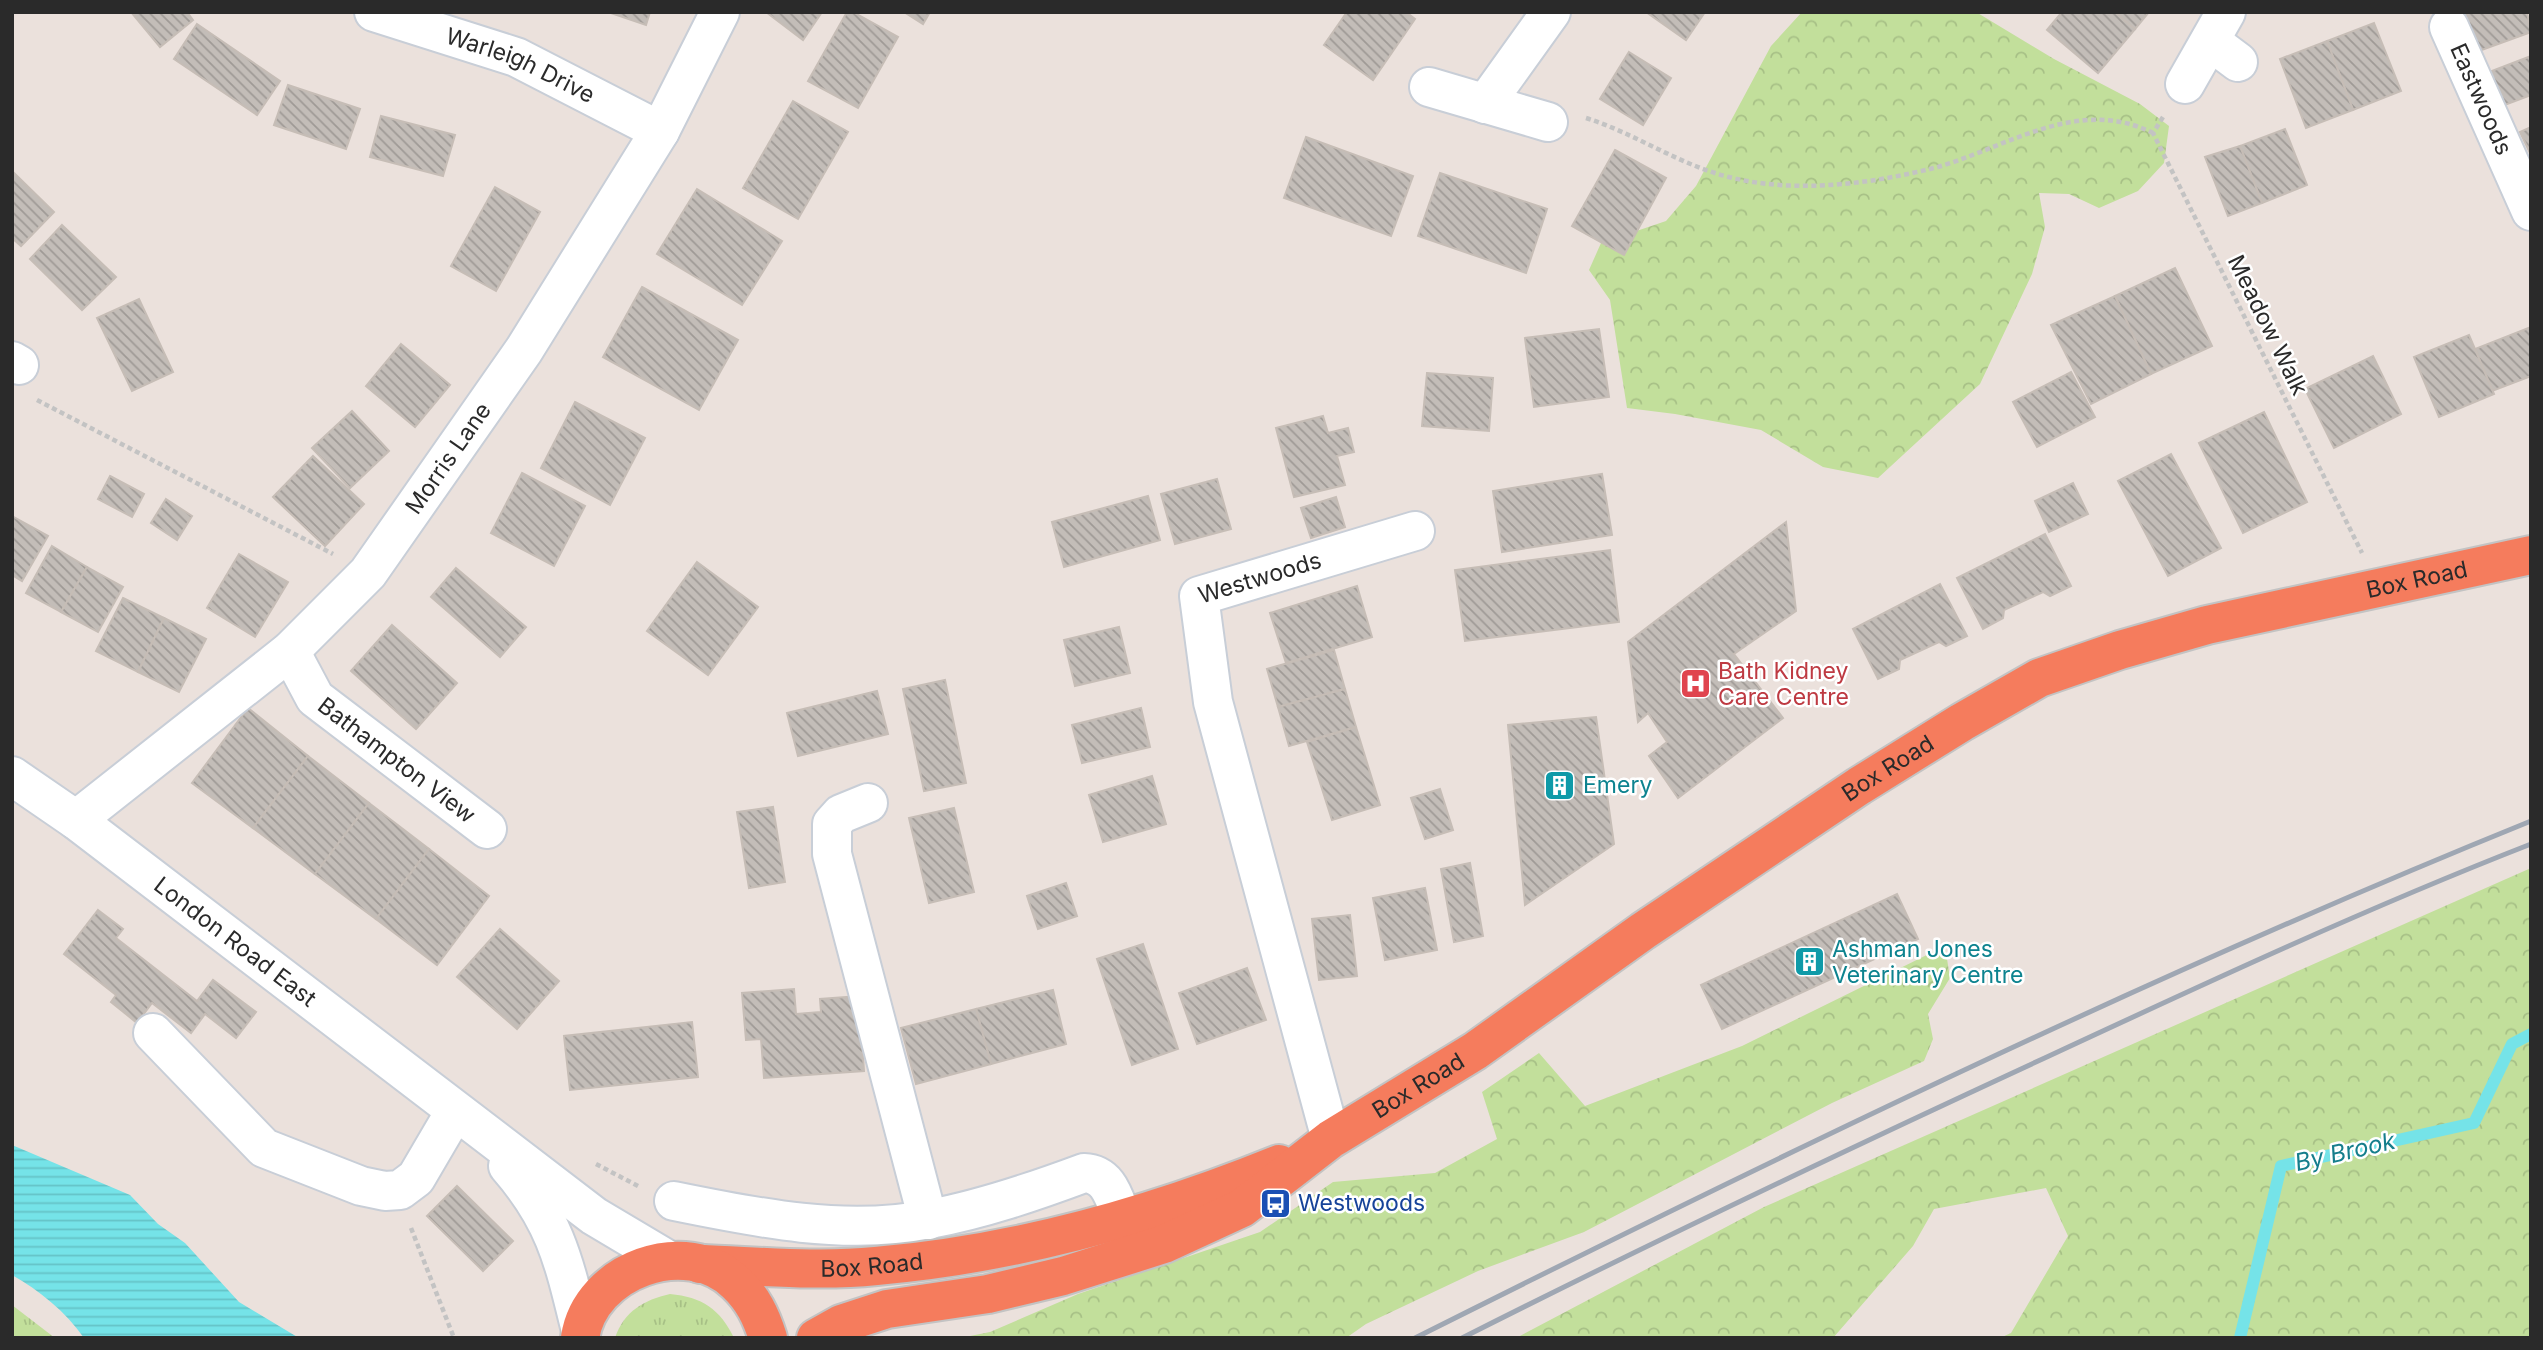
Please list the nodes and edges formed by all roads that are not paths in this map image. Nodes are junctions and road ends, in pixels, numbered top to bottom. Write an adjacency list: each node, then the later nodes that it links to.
1 (373, 12): 10 (street, Warleigh Drive)
2 (720, 12): 10 (street, Morris Lane)
3 (1551, 12): 8 (street)
4 (2449, 27): 11 (street, Eastwoods)
5 (2224, 38): 6 (street)
6 (2185, 83)
7 (1429, 88): 8 (street)
8 (1485, 104): 9 (street)
9 (1548, 122)
10 (660, 131): 14 (street, Morris Lane)
11 (2531, 211)
12 (1415, 531): 21 (street, Westwoods)
13 (2531, 555): 21 (highway, Box Road)
14 (290, 651): 17 (street, Morris Lane); 18 (street, Bathampton View)
15 (12, 776): 17 (street, London Road East)
16 (868, 803): 23 (street)
17 (76, 820): 20 (street, London Road East)
18 (487, 830)
19 (153, 1033): 20 (street)
20 (454, 1115): 25 (street, London Road East); 26 (street, London Road East)
21 (1325, 1144): 24 (highway, Box Road); 28 (highway, Box Road)
22 (674, 1201): 23 (street)
23 (928, 1220): 24 (street)
24 (1123, 1220): 25 (highway, Box Road)
25 (684, 1262): 26 (highway, Box Road); 27 (highway)
26 (581, 1334)
27 (768, 1338)
28 (816, 1338)

